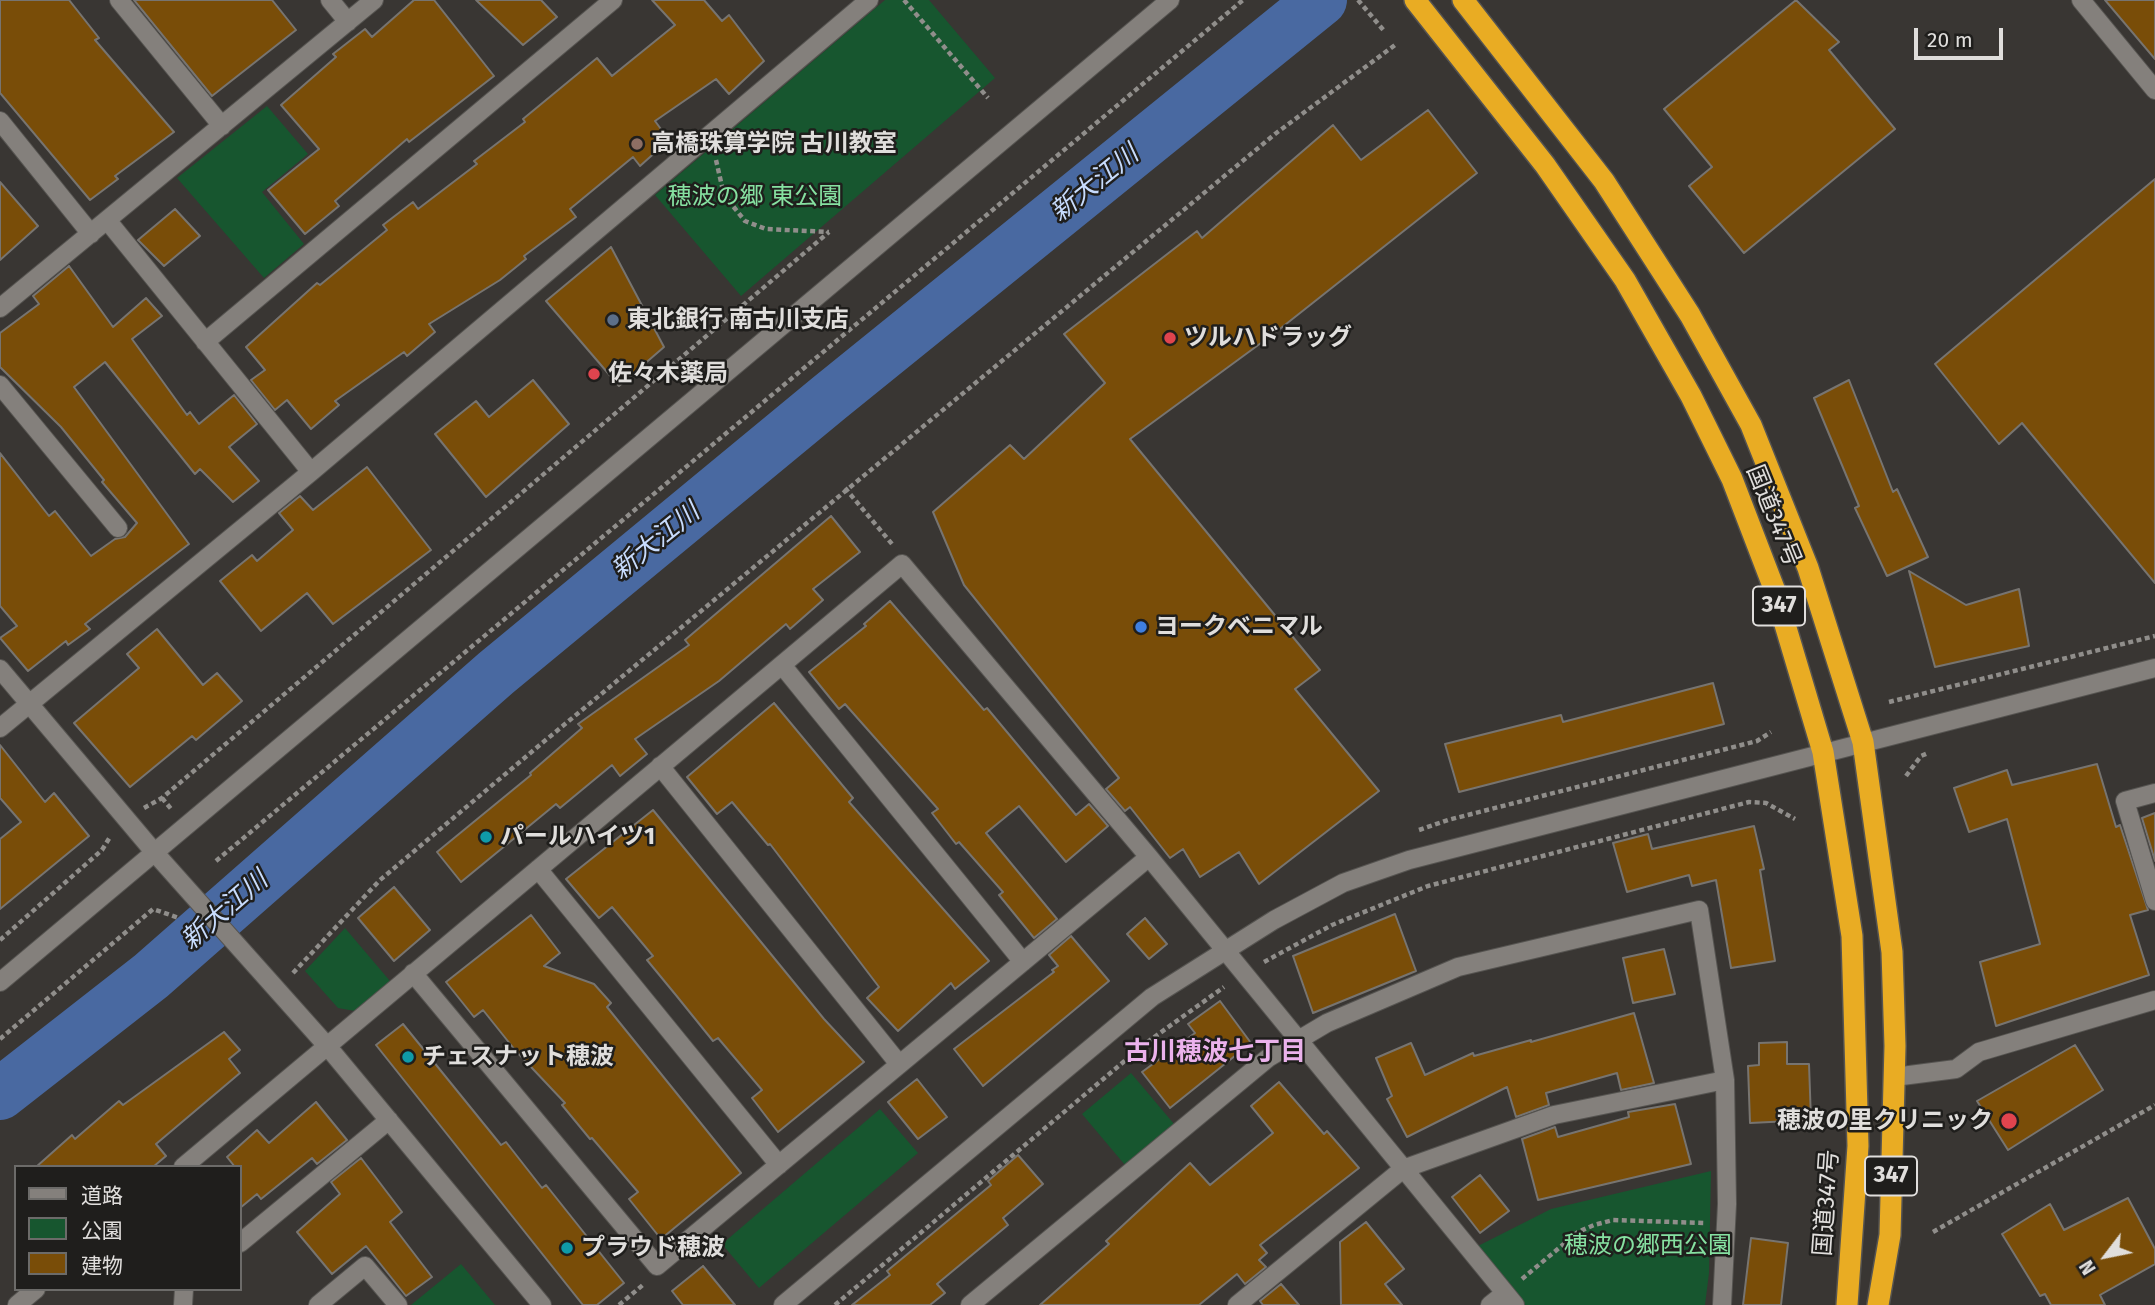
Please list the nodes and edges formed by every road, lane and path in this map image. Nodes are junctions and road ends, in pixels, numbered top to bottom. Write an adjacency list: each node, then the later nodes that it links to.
1 (118, 0): 19 (street)
2 (330, 0): 13 (street)
3 (374, 0): 13 (street)
4 (613, 0): 24 (street)
5 (869, 0): 20 (street)
6 (904, 0): 17 (path)
7 (1170, 0): 45 (street)
8 (1243, 0): 47 (path)
9 (1358, 0): 14 (path)
10 (1463, 0): 37 (highway, 国道347号 / 347)
11 (2081, 0): 16 (street)
12 (1416, 2): 38 (highway, 国道347号 / 347)
13 (348, 22): 19 (street)
14 (1385, 32)
15 (1395, 45): 27 (path)
16 (2155, 90)
17 (988, 98)
18 (0, 121): 22 (street)
19 (222, 125): 21 (street)
20 (714, 131): 26 (street); 41 (path)
21 (107, 220): 22 (street); 24 (street)
22 (91, 233): 23 (street)
23 (0, 308)
24 (205, 342): 26 (street)
25 (0, 385): 28 (street)
26 (312, 472): 35 (street)
27 (845, 488): 29 (path); 55 (path)
28 (118, 528)
29 (902, 565): 31 (street); 46 (street)
30 (2155, 636): 34 (path)
31 (782, 665): 39 (street); 53 (street)
32 (2155, 668): 37 (street)
33 (0, 669): 35 (street)
34 (1889, 702)
35 (28, 704): 36 (street); 45 (street)
36 (0, 728)
37 (1863, 742): 38 (street); 62 (highway, 国道347号 / 347)
38 (1822, 752): 52 (street); 85 (highway, 国道347号 / 347)
39 (660, 766): 48 (street); 61 (street)
40 (2155, 793): 49 (street)
41 (162, 797): 42 (path); 43 (path)
42 (138, 811)
43 (173, 812)
44 (115, 831): 51 (path)
45 (155, 853): 56 (street); 60 (street)
46 (1149, 857): 52 (street); 53 (street)
47 (216, 861)
48 (538, 869): 54 (street); 67 (street)
49 (2155, 901)
50 (177, 916): 58 (path)
51 (0, 940)
52 (1225, 952): 59 (street); 80 (street)
53 (1023, 962): 61 (street)
54 (414, 973): 60 (street); 72 (street)
55 (292, 974)
56 (0, 982)
57 (2155, 1000): 62 (street)
58 (0, 1039)
59 (1297, 1040): 63 (street); 68 (street); 81 (street)
60 (328, 1047): 65 (street); 66 (street)
61 (899, 1064): 67 (street)
62 (1894, 1077): 86 (highway, 国道347号 / 347)
63 (1725, 1080): 68 (street); 69 (street)
64 (2155, 1105): 70 (path)
65 (389, 1120): 71 (street); 78 (street)
66 (185, 1165)
67 (779, 1165): 72 (street)
68 (1403, 1169): 74 (street); 82 (street)
69 (1726, 1224): 74 (path); 84 (street)
70 (1933, 1232)
71 (242, 1241)
72 (656, 1266): 79 (path)
73 (34, 1291): 75 (street)
74 (1510, 1299): 83 (street)
75 (17, 1305)
76 (317, 1305): 77 (street)
77 (398, 1305)
78 (542, 1305)
79 (619, 1305)
80 (783, 1305)
81 (970, 1305)
82 (1237, 1305)
83 (1490, 1305)
84 (1722, 1305)
85 (1847, 1305)
86 (1878, 1305)

